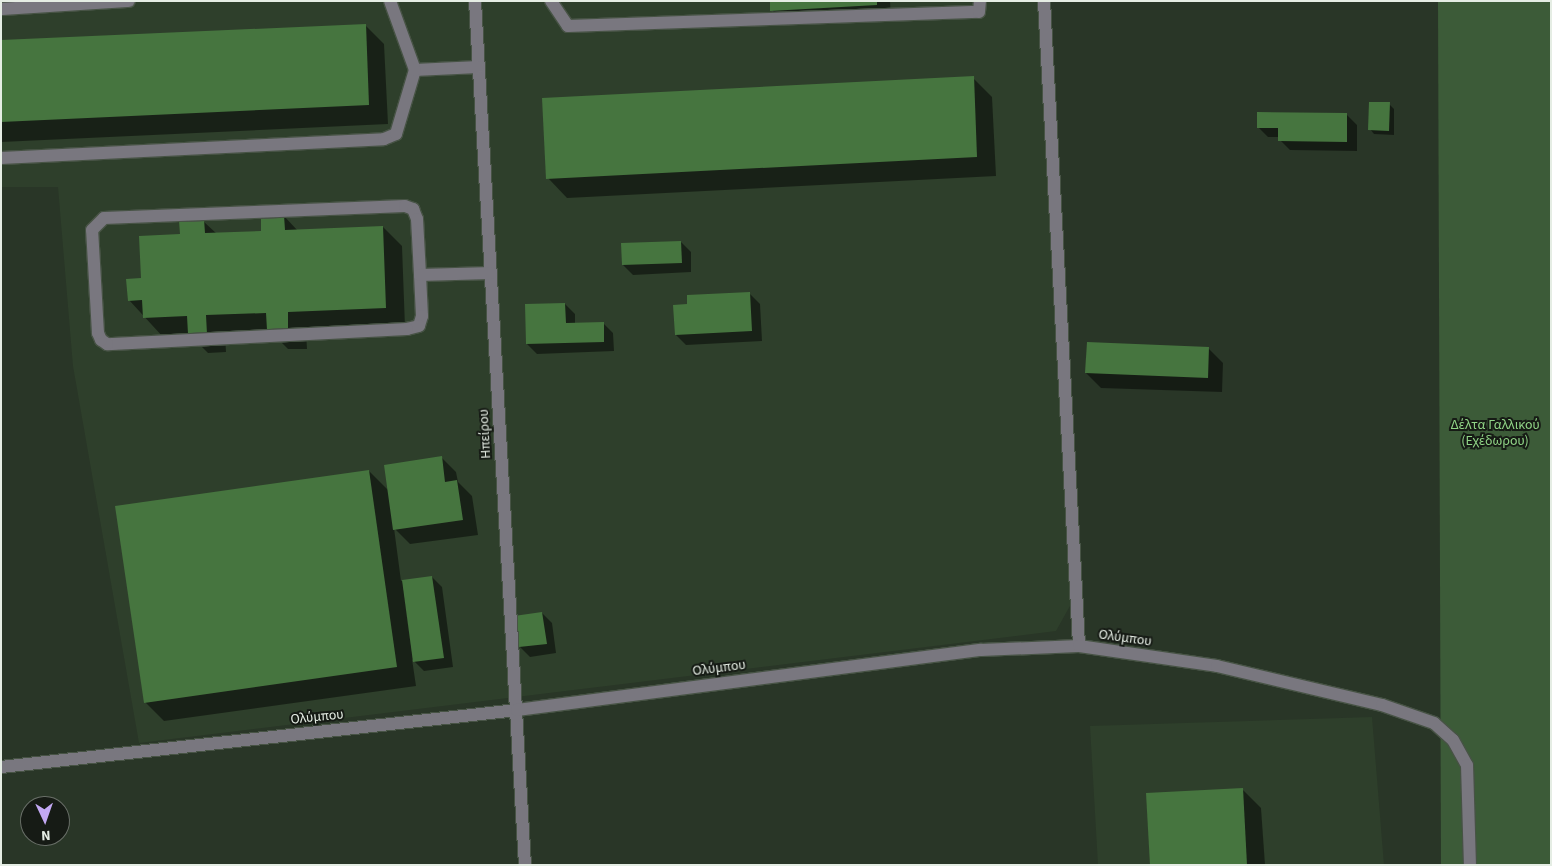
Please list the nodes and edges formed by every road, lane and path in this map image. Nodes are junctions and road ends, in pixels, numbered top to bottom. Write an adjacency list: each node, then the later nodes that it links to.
1 (129, 1): 7 (street)
2 (390, 1): 9 (street)
3 (475, 1): 8 (street, Ηπείρου)
4 (551, 1): 5 (street)
5 (980, 1)
6 (1044, 1): 13 (street)
7 (1, 9)
8 (478, 67): 9 (street); 11 (street, Ηπείρου)
9 (415, 70): 10 (street)
10 (1, 158)
11 (491, 273): 12 (street); 14 (street, Ηπείρου)
12 (420, 274): 12 (street)
13 (1079, 646): 14 (street, Ολύμπου); 17 (street, Ολύμπου)
14 (517, 710): 15 (street, Ολύμπου); 16 (street, Ηπείρου)
15 (1, 767)
16 (525, 865)
17 (1470, 865)

